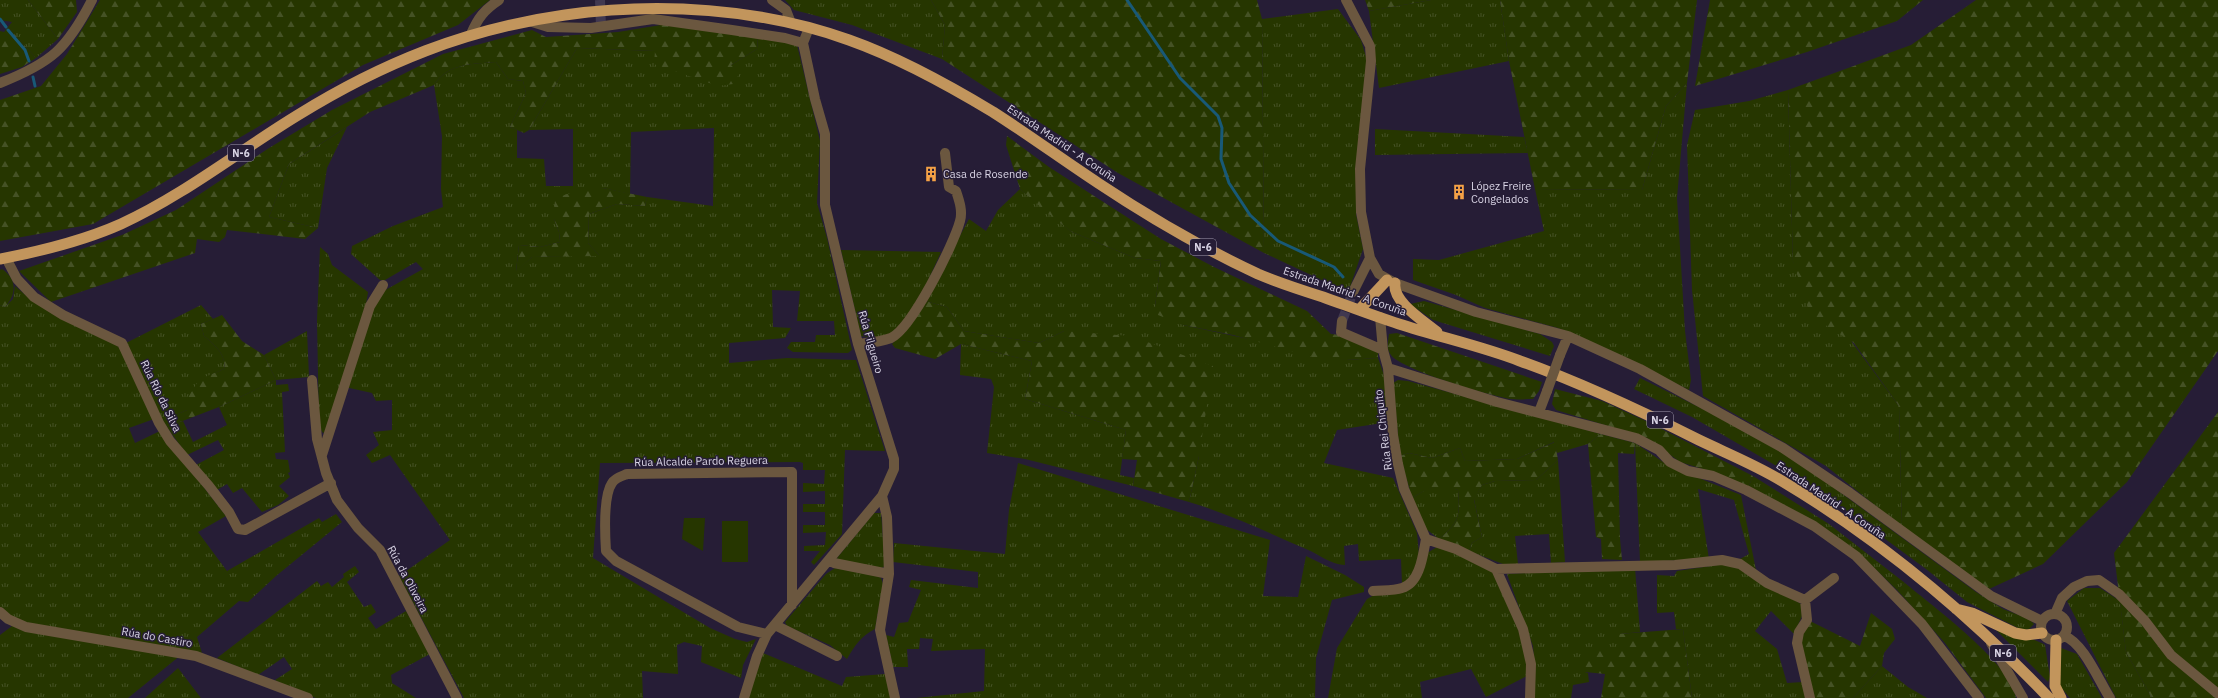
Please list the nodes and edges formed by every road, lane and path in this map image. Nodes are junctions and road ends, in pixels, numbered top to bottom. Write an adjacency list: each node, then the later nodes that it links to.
1 (92, 0): 10 (street)
2 (499, 0): 8 (street)
3 (772, 0): 6 (street)
4 (1346, 0): 13 (street)
5 (529, 21): 6 (highway, Estrada Madrid - A Coruña / N-6); 8 (highway, Estrada Madrid - A Coruña / N-6); 9 (street)
6 (791, 23): 7 (highway, Estrada Madrid - A Coruña / N-6)
7 (809, 28): 9 (street); 17 (highway, Estrada Madrid - A Coruña / N-6)
8 (472, 34): 12 (highway, Estrada Madrid - A Coruña / N-6)
9 (803, 43): 22 (street, Rúa Filgueiro)
10 (0, 84)
11 (945, 153): 22 (street)
12 (3, 258): 28 (street, Rúa Río da Silva)
13 (1370, 258): 14 (street); 16 (street)
14 (1391, 281): 17 (highway); 20 (street); 21 (highway)
15 (383, 285): 27 (street)
16 (1353, 292)
17 (1359, 310): 18 (highway, Estrada Madrid - A Coruña / N-6)
18 (1380, 317): 21 (highway, Estrada Madrid - A Coruña / N-6); 23 (street, Rúa Rei Chiquito)
19 (1342, 321): 23 (street)
20 (1568, 336): 26 (street, bridge); 41 (street)
21 (1444, 337): 38 (highway, Estrada Madrid - A Coruña / N-6)
22 (858, 344): 29 (street, Rúa Filgueiro)
23 (1384, 350): 24 (street, Rúa Rei Chiquito)
24 (1388, 368): 26 (street); 30 (street, Rúa Rei Chiquito)
25 (312, 380): 27 (street, Rúa da Oliveira)
26 (1539, 412): 55 (street)
27 (322, 455): 28 (street, Rúa da Oliveira)
28 (331, 483): 50 (street, Rúa da Oliveira)
29 (882, 496): 31 (street, Rúa Filgueiro); 33 (street)
30 (1426, 539): 32 (street); 35 (street)
31 (830, 560): 33 (street); 37 (street, Rúa Filgueiro)
32 (1496, 569): 36 (street); 53 (street)
33 (889, 574): 52 (street)
34 (1834, 578): 36 (street)
35 (1373, 591)
36 (1804, 600): 54 (street)
37 (792, 605): 42 (street, Rúa Filgueiro); 44 (street, Rúa Alcalde Pardo Reguera)
38 (1956, 609): 43 (highway); 46 (highway, Estrada Madrid - A Coruña / N-6)
39 (0, 612): 49 (street, Rúa do Castiro)
40 (2055, 614): 41 (street); 45 (street); 48 (street)
41 (2042, 621): 43 (street)
42 (775, 625): 44 (street, Rúa Filgueiro); 47 (street)
43 (2042, 633): 45 (street)
44 (767, 634): 51 (street, Rúa Filgueiro)
45 (2060, 638): 58 (highway); 59 (street)
46 (1990, 641): 56 (street); 57 (highway, Estrada Madrid - A Coruña / N-6)
47 (837, 656)
48 (2218, 694)
49 (308, 698)
50 (457, 698)
51 (744, 698)
52 (895, 698)
53 (1530, 698)
54 (1810, 698)
55 (1979, 698)
56 (2023, 698)
57 (2049, 698)
58 (2062, 698)
59 (2110, 698)

